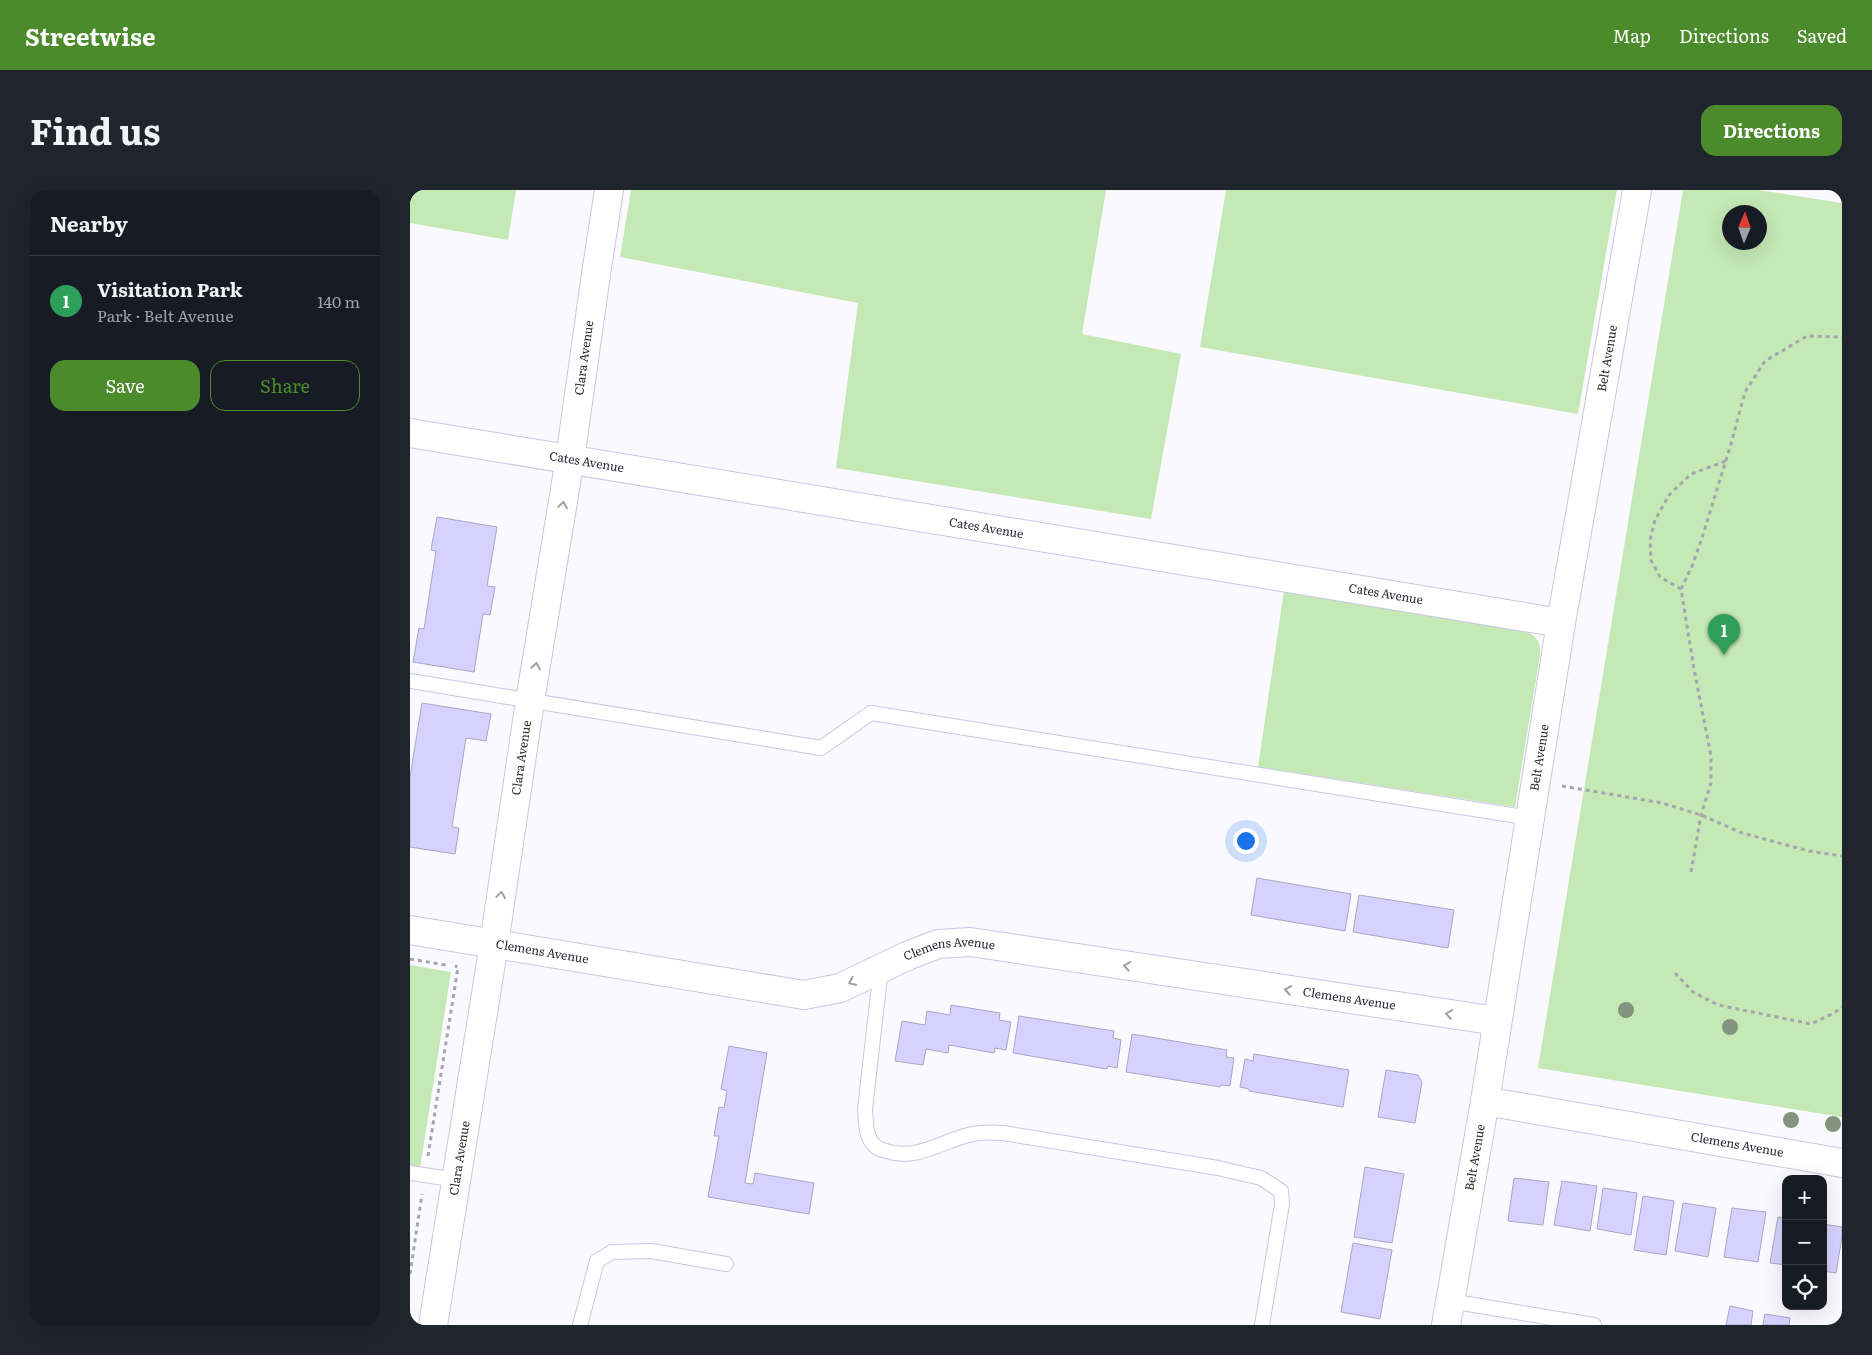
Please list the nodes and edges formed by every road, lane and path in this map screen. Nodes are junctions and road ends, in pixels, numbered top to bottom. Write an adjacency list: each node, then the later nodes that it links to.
1 (610, 190): 5 (street, Clara Avenue)
2 (1637, 190): 8 (street, Belt Avenue)
3 (1842, 337): 6 (path)
4 (410, 433): 5 (street, Cates Avenue)
5 (570, 459): 8 (street, Cates Avenue); 10 (street, Clara Avenue, one-way to 5)
6 (1726, 461): 7 (path); 7 (path)
7 (1681, 589): 12 (path)
8 (1561, 623): 13 (street, Belt Avenue)
9 (410, 681): 10 (lane)
10 (530, 701): 13 (lane); 17 (street, Clara Avenue, one-way to 10)
11 (1562, 786): 12 (path)
12 (1701, 815): 14 (path); 15 (path)
13 (1530, 818): 22 (street, Belt Avenue)
14 (1842, 856)
15 (1691, 872)
16 (410, 930): 17 (street, Clemens Avenue)
17 (494, 944): 19 (street, Clemens Avenue, one-way to 17); 27 (street, Clara Avenue)
18 (410, 959): 26 (path)
19 (881, 968): 22 (street, Clemens Avenue, one-way to 19); 33 (lane)
20 (1675, 973): 21 (path)
21 (1842, 1007)
22 (1497, 1021): 23 (street, Belt Avenue)
23 (1485, 1101): 24 (street, Clemens Avenue); 30 (street, Belt Avenue)
24 (1842, 1163)
25 (410, 1173): 26 (lane)
26 (425, 1176): 27 (lane); 29 (path)
27 (456, 1180): 31 (street, Clara Avenue)
28 (726, 1264): 32 (lane)
29 (410, 1274)
30 (1448, 1313): 34 (lane)
31 (433, 1325)
32 (580, 1325)
33 (1262, 1325)
34 (1594, 1325)

